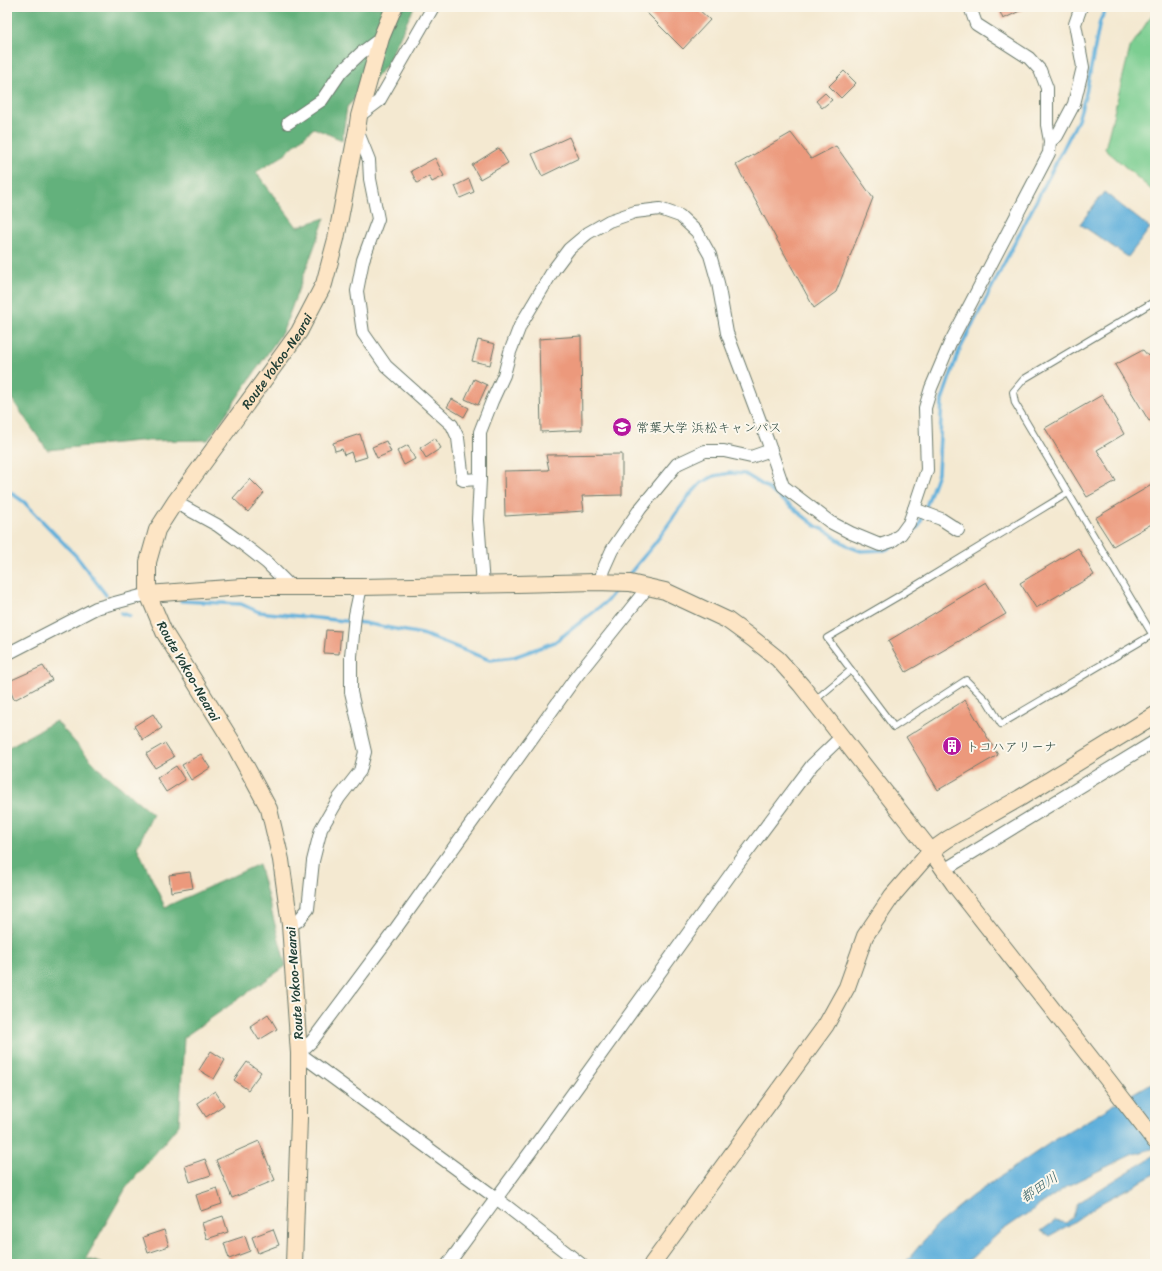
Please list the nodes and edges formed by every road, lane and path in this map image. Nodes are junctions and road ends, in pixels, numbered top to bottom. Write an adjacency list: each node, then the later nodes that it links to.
1 (394, 7): 5 (street, Route Yokoo-Nearai)
2 (433, 7): 7 (street)
3 (970, 7): 8 (street)
4 (1081, 7): 8 (street)
5 (381, 38): 6 (street); 7 (street, Route Yokoo-Nearai)
6 (288, 123)
7 (358, 123): 11 (street); 13 (street, Route Yokoo-Nearai)
8 (1050, 141): 14 (street)
9 (1155, 301): 12 (lane)
10 (771, 450): 11 (street); 14 (street); 16 (street)
11 (480, 478): 17 (street)
12 (1068, 493): 22 (lane); 24 (lane)
13 (175, 502): 18 (street); 21 (street, Route Yokoo-Nearai)
14 (917, 510): 15 (street)
15 (958, 530)
16 (600, 582): 17 (street); 20 (street)
17 (483, 585): 19 (street)
18 (291, 587): 19 (street); 21 (street)
19 (361, 587): 31 (street)
20 (648, 587): 25 (street); 32 (street)
21 (148, 594): 23 (street); 31 (street, Route Yokoo-Nearai)
22 (1154, 633): 24 (lane)
23 (7, 654)
24 (851, 670): 25 (lane)
25 (814, 701): 27 (street)
26 (1155, 715): 29 (street)
27 (842, 736): 29 (street); 34 (street)
28 (1155, 741): 30 (street)
29 (930, 851): 30 (street); 38 (street)
30 (944, 870): 33 (street)
31 (290, 925): 32 (street, Route Yokoo-Nearai)
32 (299, 1053): 34 (street); 35 (street, Route Yokoo-Nearai)
33 (1155, 1141)
34 (496, 1198): 36 (street); 37 (street)
35 (294, 1264)
36 (448, 1264)
37 (582, 1264)
38 (652, 1264)

